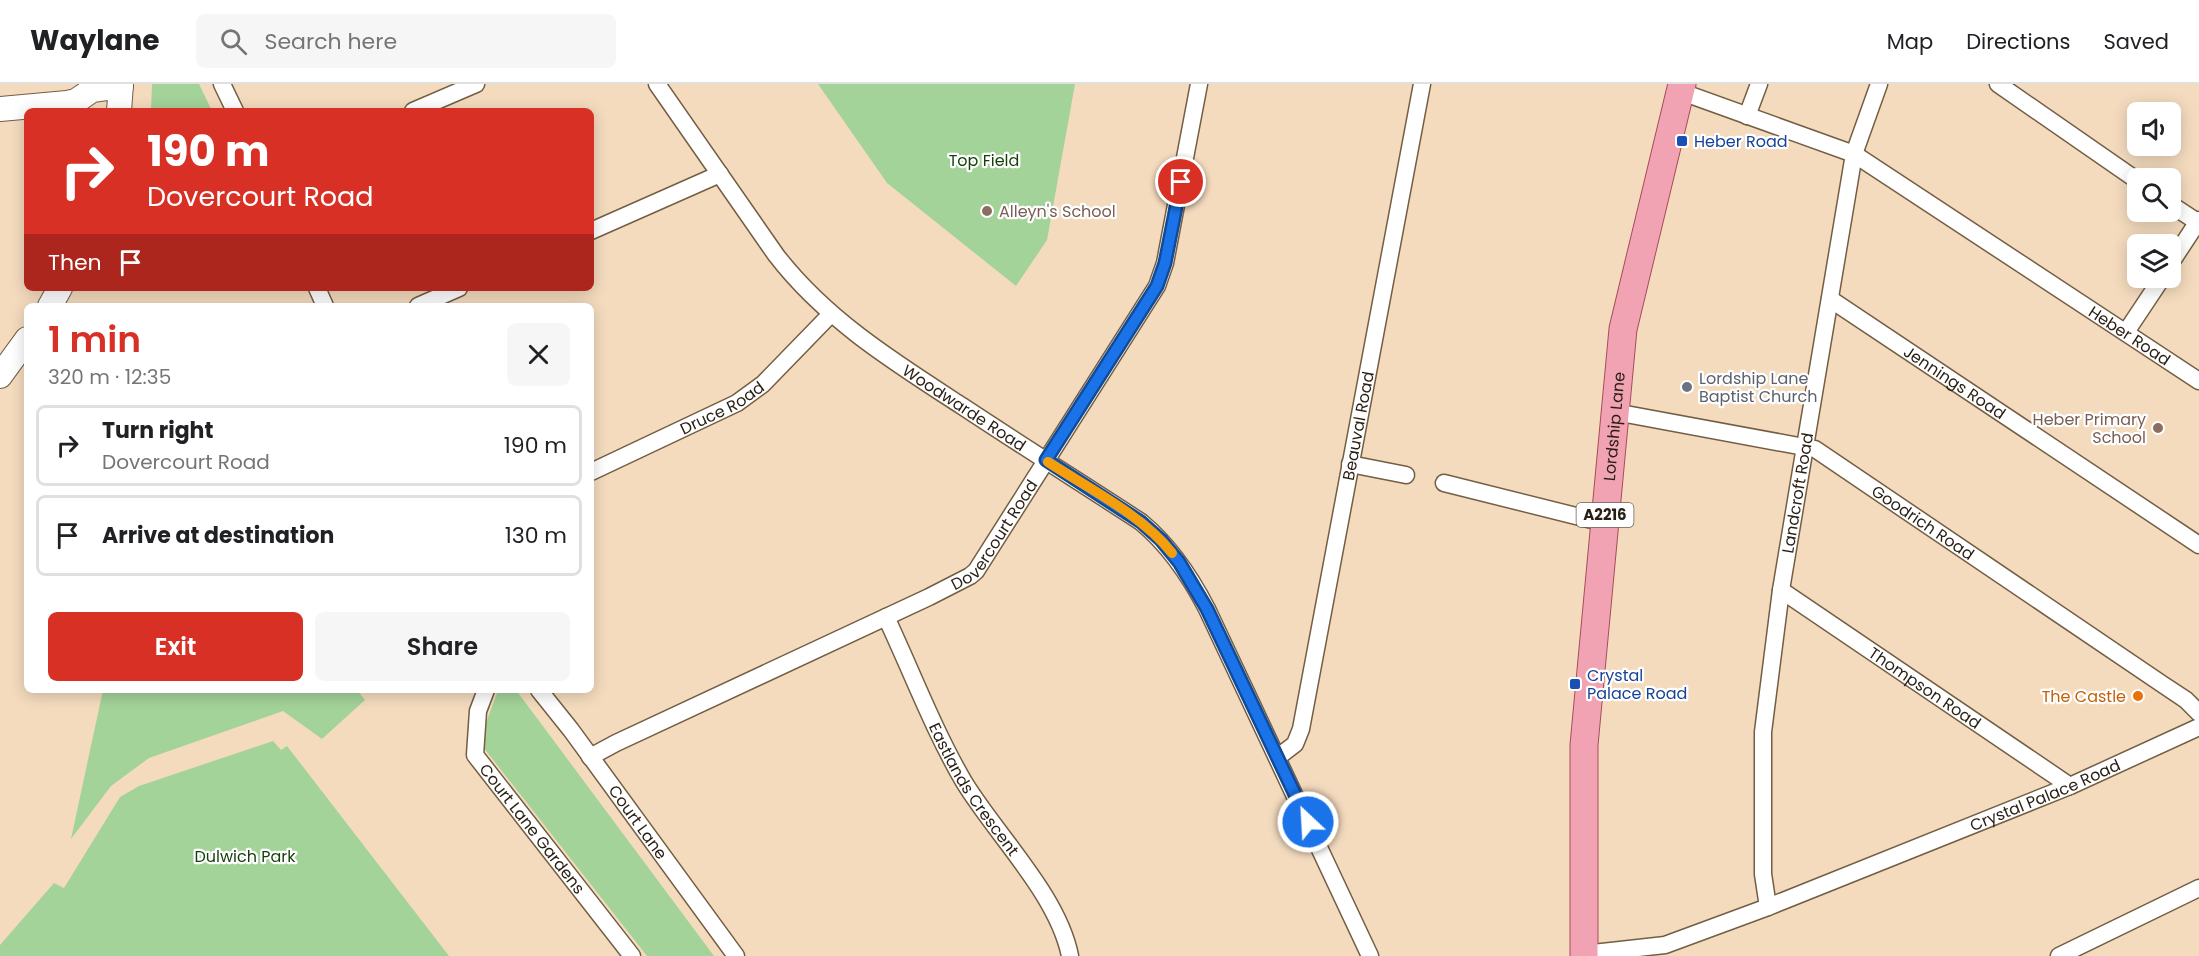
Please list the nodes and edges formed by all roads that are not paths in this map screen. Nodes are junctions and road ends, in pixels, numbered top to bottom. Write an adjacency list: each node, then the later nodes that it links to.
1 (222, 84): 12 (street)
2 (476, 84): 13 (street)
3 (657, 84): 18 (street, Woodwarde Road)
4 (1198, 84): 34 (street, Dovercourt Road)
5 (1422, 84): 35 (street, Beauval Road)
6 (1759, 84): 15 (street)
7 (1879, 84): 16 (street, Landcroft Road)
8 (1998, 84): 17 (street)
9 (121, 85): 11 (street); 14 (street)
10 (1681, 88): 15 (street, Heber Road); 32 (main road, Lordship Lane / A2216)
11 (119, 108)
12 (234, 108)
13 (420, 108)
14 (0, 109)
15 (1747, 116): 16 (street, Heber Road)
16 (1854, 154): 25 (street, Landcroft Road); 28 (street, Heber Road)
17 (2127, 173)
18 (720, 174): 21 (street); 27 (street, Woodwarde Road)
19 (2181, 211): 20 (street)
20 (2198, 222): 22 (street)
21 (594, 230)
22 (2181, 248)
23 (2155, 288): 28 (street)
24 (452, 291): 26 (street)
25 (1830, 299): 33 (street, Landcroft Road); 40 (street, Jennings Road)
26 (425, 303)
27 (831, 314): 34 (street, Woodwarde Road); 36 (street, Druce Road)
28 (2126, 332): 31 (street, Heber Road)
29 (24, 343): 30 (street)
30 (0, 376)
31 (2199, 381)
32 (1615, 412): 33 (street, Goodrich Road); 39 (main road, Lordship Lane / A2216)
33 (1804, 446): 41 (street, Landcroft Road); 45 (street, Goodrich Road)
34 (1046, 460): 42 (street, Dovercourt Road); 48 (street, Woodwarde Road)
35 (1350, 464): 37 (street); 48 (street, Beauval Road)
36 (594, 471)
37 (1406, 475)
38 (1444, 483): 39 (street)
39 (1604, 523): 52 (main road, Lordship Lane / A2216)
40 (2199, 545)
41 (1781, 590): 49 (street, Thompson Road); 51 (street, Landcroft Road)
42 (886, 617): 47 (street, Dovercourt Road); 55 (street, Eastlands Crescent)
43 (485, 693): 53 (street, Court Lane Gardens)
44 (541, 693): 47 (street, Court Lane)
45 (2199, 713)
46 (2199, 727): 49 (street, Crystal Palace Road)
47 (591, 757): 54 (street, Court Lane)
48 (1278, 757): 56 (street, Woodwarde Road)
49 (2070, 786): 51 (street, Crystal Palace Road)
50 (2199, 888): 57 (street)
51 (1768, 907): 52 (street, Crystal Palace Road)
52 (1584, 955)
53 (632, 956)
54 (736, 956)
55 (1070, 956)
56 (1370, 956)
57 (2060, 956)

